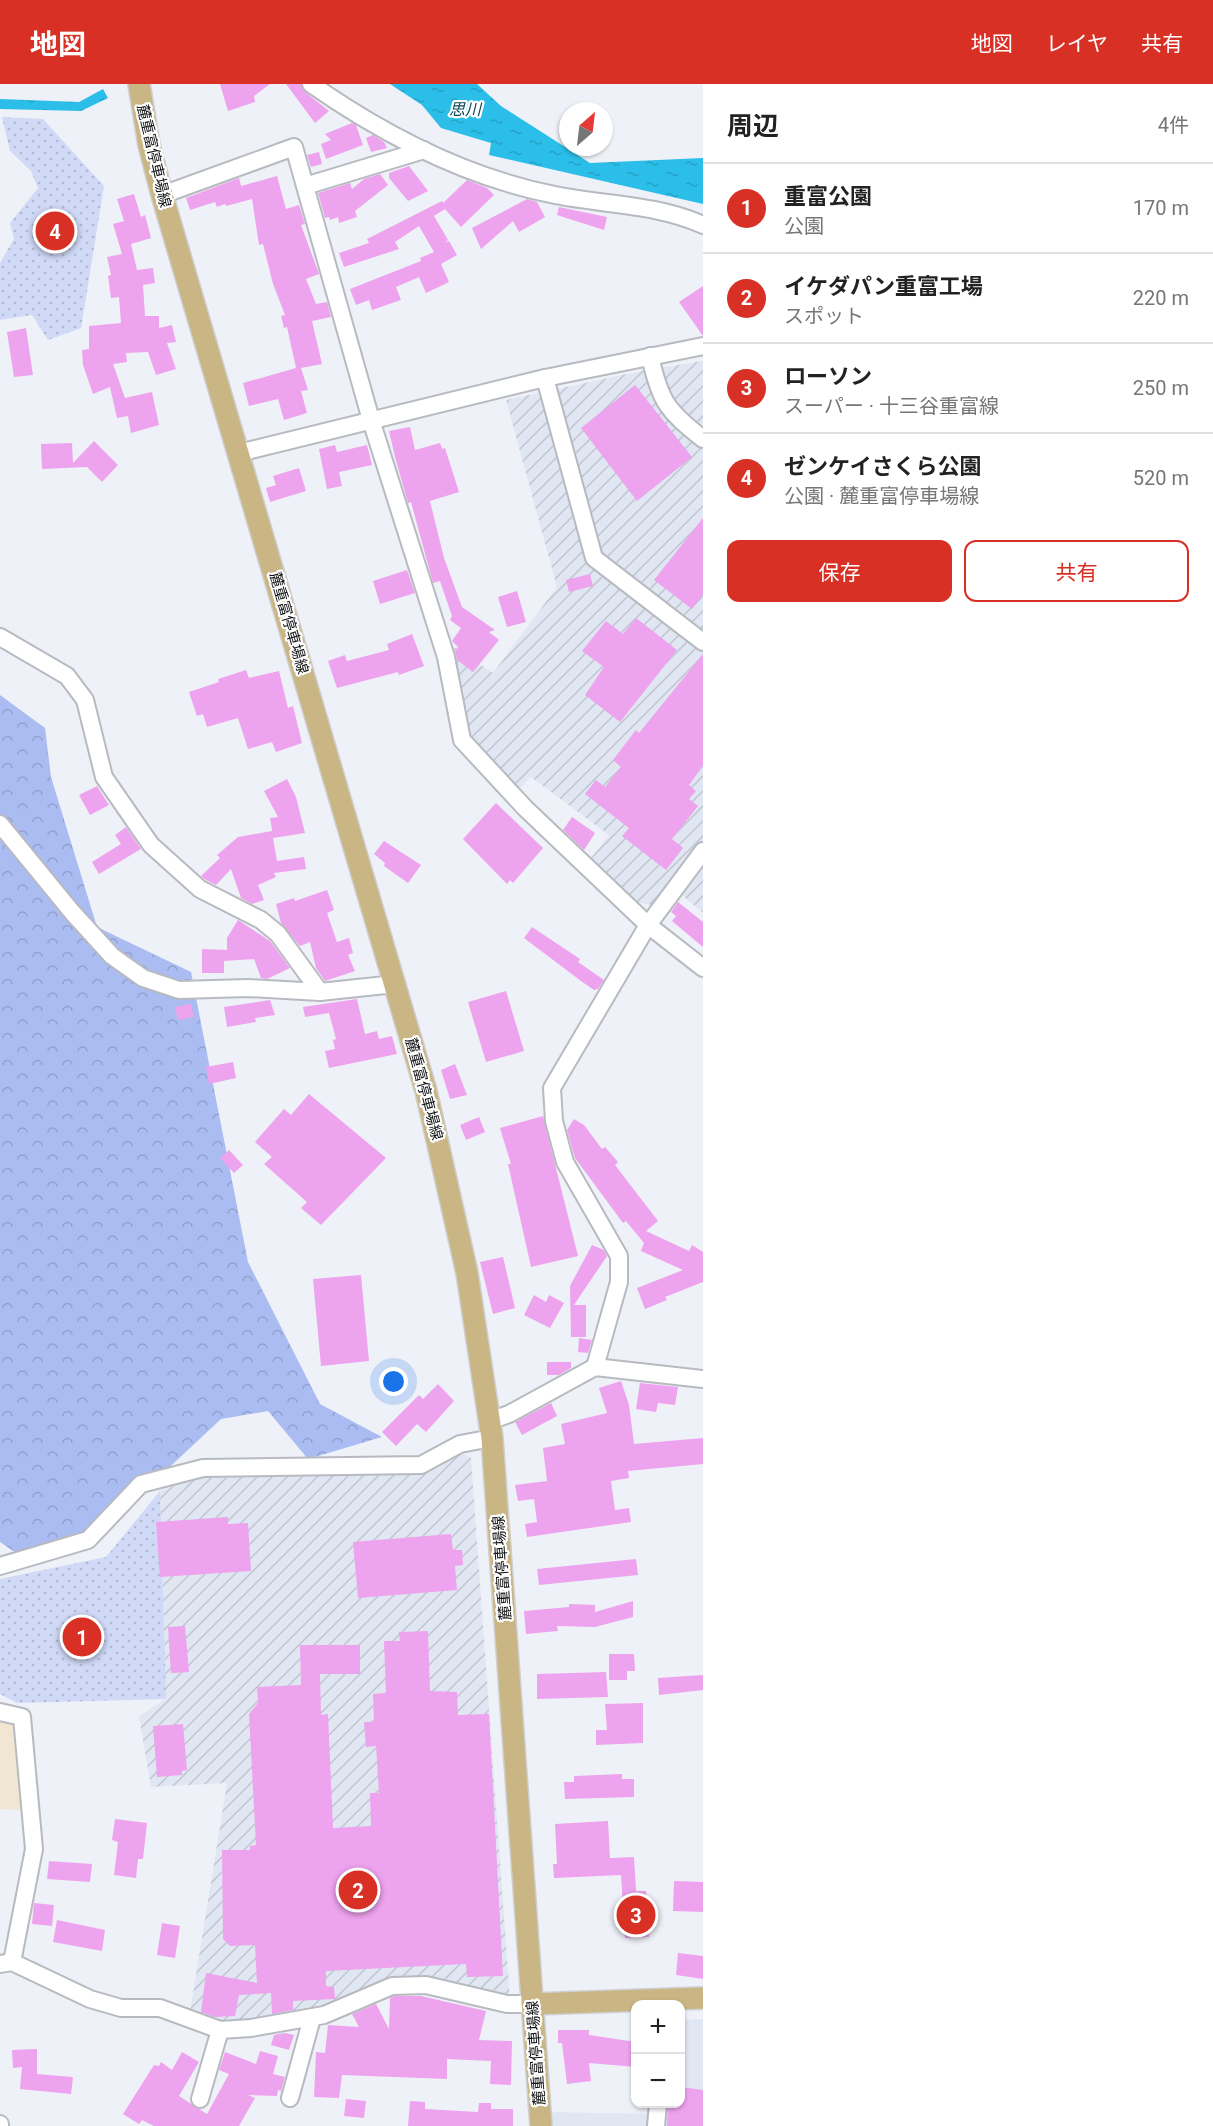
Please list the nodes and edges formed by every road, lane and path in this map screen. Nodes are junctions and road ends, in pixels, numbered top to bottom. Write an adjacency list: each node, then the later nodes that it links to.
1 (139, 84): 5 (main road, 麓重富停車場線)
2 (311, 84): 3 (street)
3 (424, 150): 4 (street); 6 (street)
4 (305, 186): 5 (street); 10 (street)
5 (162, 195): 12 (main road, 麓重富停車場線)
6 (703, 225)
7 (703, 346): 8 (street)
8 (650, 356): 9 (street); 11 (street)
9 (545, 378): 10 (street); 14 (street)
10 (371, 420): 12 (street); 17 (street)
11 (703, 439)
12 (239, 453): 19 (main road, 麓重富停車場線)
13 (0, 637): 20 (street)
14 (703, 642)
15 (0, 824): 20 (street)
16 (703, 851): 17 (street)
17 (648, 925): 18 (street); 21 (street)
18 (703, 968)
19 (395, 984): 20 (street); 23 (main road, 麓重富停車場線)
20 (320, 992)
21 (595, 1367): 22 (street); 23 (street)
22 (703, 1379)
23 (490, 1429): 24 (street); 30 (main road, 麓重富停車場線)
24 (0, 1566)
25 (0, 1712): 26 (street)
26 (6, 1963): 32 (street)
27 (703, 1998): 28 (main road)
28 (685, 2000)
29 (631, 2003): 30 (main road)
30 (532, 2004): 31 (street); 36 (main road, 麓重富停車場線)
31 (312, 2018): 32 (street); 33 (street)
32 (220, 2030): 34 (street)
33 (290, 2098)
34 (200, 2099)
35 (658, 2108): 37 (street)
36 (541, 2126)
37 (656, 2126)

